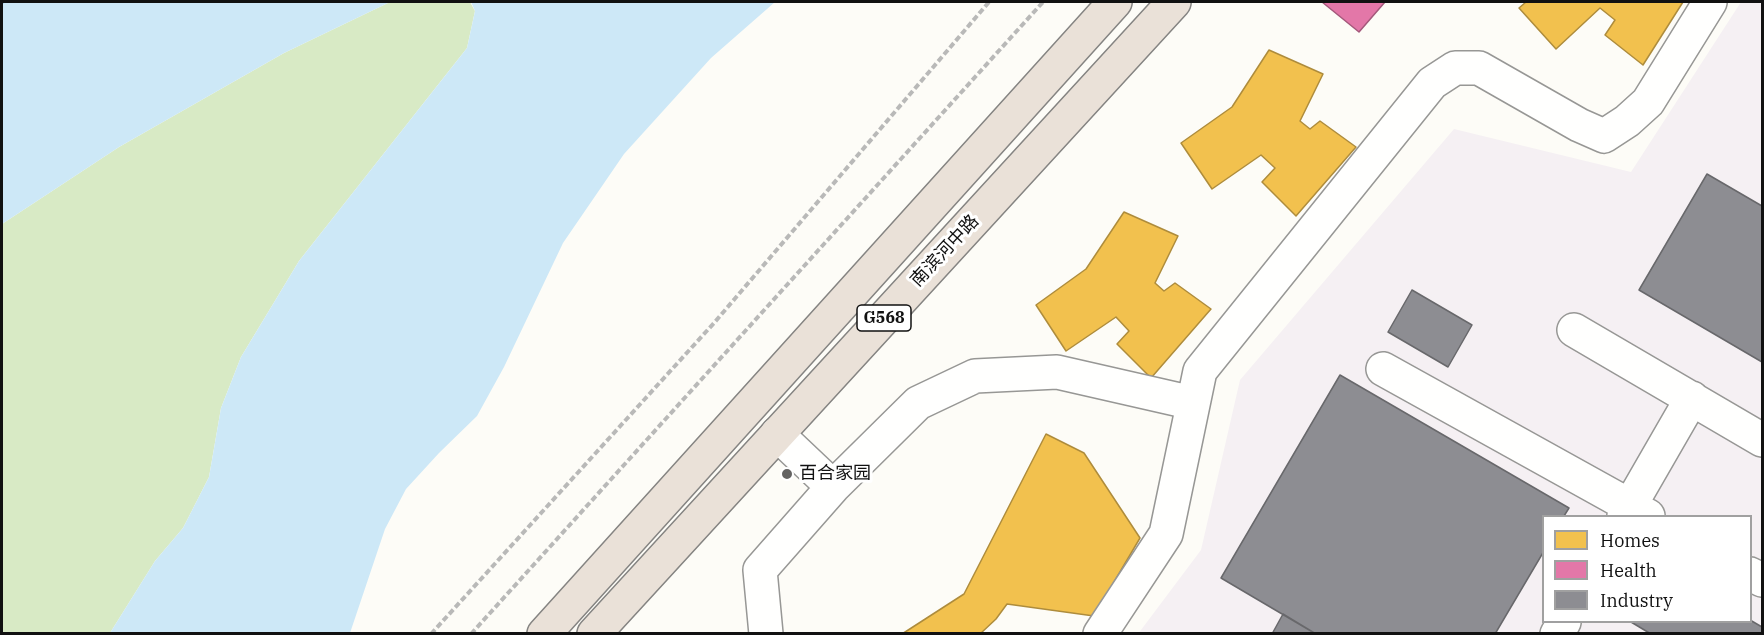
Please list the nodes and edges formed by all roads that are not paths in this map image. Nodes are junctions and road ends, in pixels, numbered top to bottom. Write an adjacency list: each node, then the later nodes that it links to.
1 (1115, 2): 12 (highway, G568)
2 (1174, 2): 8 (highway, 南滨河中路 / G568)
3 (1710, 2): 7 (street)
4 (1574, 330): 6 (street)
5 (1383, 369): 11 (street)
6 (1692, 398): 9 (street); 11 (street)
7 (1193, 403): 10 (street); 15 (street)
8 (777, 434): 10 (street); 13 (highway, 南滨河中路 / G568)
9 (1762, 440)
10 (833, 487): 14 (street)
11 (1634, 513)
12 (544, 633)
13 (594, 633)
14 (766, 633)
15 (1100, 633)

